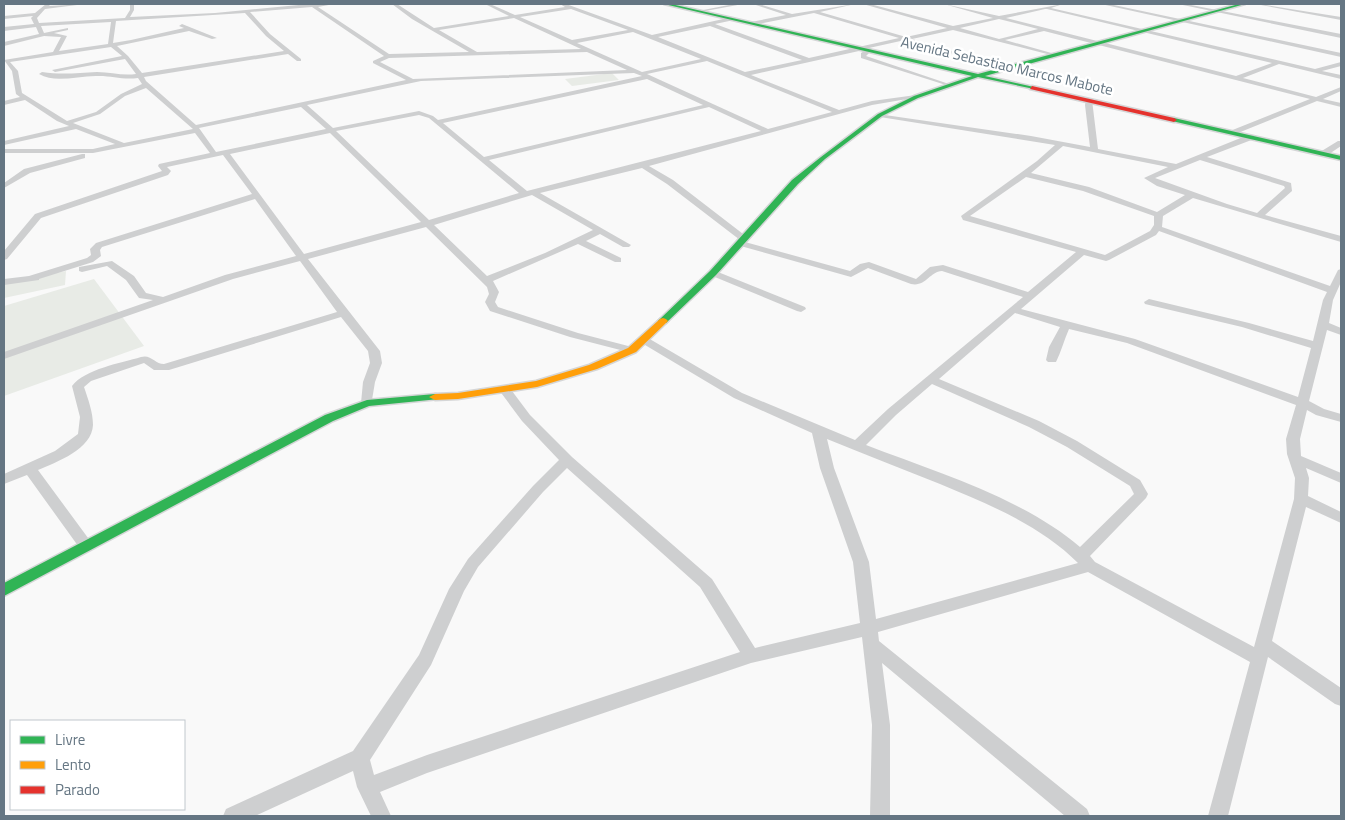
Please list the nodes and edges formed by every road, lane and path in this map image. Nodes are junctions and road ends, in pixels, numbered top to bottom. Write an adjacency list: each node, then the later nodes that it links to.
1 (49, 4): 25 (street)
2 (132, 4): 40 (street)
3 (262, 4): 32 (street)
4 (311, 4): 5 (street); 23 (street); 75 (street)
5 (332, 4)
6 (386, 4): 7 (street)
7 (395, 4): 53 (street)
8 (487, 4): 35 (street)
9 (562, 4): 24 (street)
10 (580, 4): 24 (street)
11 (666, 4): 30 (street, Avenida Sebastiao Marcos Mabote)
12 (740, 4): 30 (street)
13 (755, 4): 33 (street)
14 (853, 4): 28 (street)
15 (865, 4): 49 (street)
16 (948, 4): 38 (street)
17 (1061, 4): 26 (street)
18 (1103, 4): 45 (street)
19 (1180, 4): 29 (street)
20 (1244, 4): 29 (street)
21 (1261, 4): 39 (street)
22 (84, 5): 25 (street)
23 (283, 5): 27 (street)
24 (571, 7): 35 (street); 55 (street)
25 (44, 8): 31 (street)
26 (1044, 8): 38 (street); 56 (street)
27 (246, 11): 32 (street); 70 (street)
28 (813, 11): 33 (street); 61 (street)
29 (1216, 11): 45 (street); 50 (street)
30 (700, 12): 42 (street, Avenida Sebastiao Marcos Mabote)
31 (36, 14): 36 (street); 47 (street)
32 (208, 15): 37 (street)
33 (790, 15): 46 (street)
34 (1341, 15): 39 (street)
35 (515, 16): 53 (street); 64 (street)
36 (4, 17)
37 (162, 17): 40 (street); 52 (street)
38 (1000, 17): 49 (street); 54 (street)
39 (1333, 17): 43 (street); 50 (street)
40 (127, 18): 41 (street)
41 (114, 19): 44 (street); 67 (street)
42 (732, 19): 46 (street, Avenida Sebastiao Marcos Mabote); 48 (street)
43 (1341, 19)
44 (102, 20): 47 (street); 57 (street)
45 (1180, 21): 56 (street); 62 (street)
46 (753, 23): 68 (street, Avenida Sebastiao Marcos Mabote)
47 (37, 24): 51 (street); 57 (street)
48 (712, 25): 59 (street); 79 (street)
49 (952, 28): 61 (street); 63 (street)
50 (1298, 28): 58 (street); 62 (street)
51 (4, 29)
52 (189, 29): 60 (street); 67 (street)
53 (434, 29): 72 (street)
54 (1046, 29): 63 (street); 65 (street)
55 (635, 30): 59 (street); 64 (street)
56 (1141, 30): 65 (street); 81 (street)
57 (42, 34): 66 (street); 71 (street)
58 (1341, 36)
59 (652, 37): 78 (street)
60 (214, 38)
61 (904, 39): 68 (street); 83 (street)
62 (1267, 39): 74 (street)
63 (999, 40): 73 (street)
64 (572, 42): 69 (street)
65 (1097, 42): 73 (street); 91 (street)
66 (4, 44)
67 (112, 45): 71 (street); 76 (street)
68 (865, 49): 79 (street); 88 (street, Avenida Sebastiao Marcos Mabote); 94 (street)
69 (589, 50): 72 (street); 85 (street)
70 (288, 52): 77 (street); 87 (street)
71 (54, 53): 80 (street)
72 (475, 53): 75 (street)
73 (1053, 55): 83 (street)
74 (1341, 55)
75 (388, 56): 92 (street)
76 (126, 57): 87 (street); 87 (street)
77 (299, 60)
78 (708, 60): 85 (street); 86 (street)
79 (809, 60): 86 (street)
80 (5, 61): 97 (street)
81 (1279, 62): 84 (street); 91 (street)
82 (1341, 64): 84 (street)
83 (1004, 68): 88 (street)
84 (1315, 71): 90 (street)
85 (638, 72): 89 (street); 92 (street)
86 (746, 74): 104 (street)
87 (141, 76): 93 (street)
88 (977, 76): 94 (street); 99 (street, Avenida Sebastiao Marcos Mabote)
89 (648, 77): 102 (street); 106 (street)
90 (1341, 77)
91 (1237, 78): 98 (street)
92 (412, 81): 101 (street)
93 (146, 85): 107 (street); 109 (street)
94 (947, 85): 96 (street)
95 (1341, 89): 98 (street)
96 (916, 97): 104 (street); 105 (street)
97 (26, 98): 100 (street); 107 (street)
98 (1318, 99): 103 (street); 112 (street)
99 (1090, 100): 112 (street, Avenida Sebastiao Marcos Mabote); 118 (street)
100 (4, 103)
101 (303, 105): 109 (street); 110 (street)
102 (710, 105): 111 (street); 126 (street)
103 (1341, 105)
104 (839, 112): 111 (street)
105 (880, 115): 115 (street); 141 (street)
106 (437, 122): 110 (street); 126 (street)
107 (66, 124): 108 (street)
108 (75, 127): 114 (street); 117 (street)
109 (196, 129): 117 (street); 122 (street)
110 (331, 130): 121 (street); 136 (street)
111 (767, 131): 127 (street)
112 (1234, 133): 113 (street, Avenida Sebastiao Marcos Mabote)
113 (1251, 137): 123 (street, Avenida Sebastiao Marcos Mabote); 124 (street)
114 (4, 143)
115 (1062, 143): 118 (street); 129 (street)
116 (1341, 144): 123 (street)
117 (124, 145): 120 (street)
118 (1094, 149): 128 (street)
119 (4, 151): 120 (street)
120 (93, 151): 130 (street)
121 (225, 152): 122 (street); 133 (street)
122 (214, 154): 144 (street)
123 (1324, 154): 125 (street, Avenida Sebastiao Marcos Mabote)
124 (1200, 157): 128 (street); 135 (street)
125 (1341, 158)
126 (485, 160): 131 (street)
127 (643, 165): 131 (street); 141 (street)
128 (1175, 166): 132 (street)
129 (1024, 174): 134 (street); 143 (street)
130 (4, 186)
131 (529, 193): 136 (street); 138 (street)
132 (1192, 195): 134 (street); 135 (street)
133 (258, 196): 145 (street); 149 (street)
134 (1158, 215): 137 (street)
135 (1258, 216): 139 (street)
136 (426, 224): 145 (street); 150 (street)
137 (1158, 228): 143 (street); 152 (street)
138 (600, 230): 140 (street); 142 (street)
139 (1341, 239)
140 (579, 241): 146 (street); 150 (street)
141 (742, 241): 148 (street); 153 (street)
142 (626, 245)
143 (1082, 252): 153 (street)
144 (4, 257)
145 (302, 257): 154 (street); 158 (street)
146 (618, 260)
147 (1341, 272): 152 (street)
148 (713, 273): 156 (street); 162 (street)
149 (29, 279): 151 (street); 154 (street)
150 (486, 280): 164 (street)
151 (4, 282)
152 (1332, 290): 160 (street)
153 (1031, 296): 157 (street)
154 (162, 299): 165 (street)
155 (1150, 302): 163 (street)
156 (801, 309)
157 (1015, 310): 159 (street); 167 (street)
158 (343, 313): 169 (street); 176 (street)
159 (1066, 325): 166 (street); 170 (street)
160 (1324, 326): 161 (street); 163 (street)
161 (1341, 332)
162 (644, 340): 164 (street); 172 (street)
163 (1318, 346): 170 (street)
164 (632, 350): 168 (street)
165 (4, 356)
166 (1052, 360)
167 (930, 379): 173 (street); 182 (street)
168 (505, 390): 169 (street); 175 (street)
169 (367, 403): 181 (street)
170 (1303, 403): 171 (street); 174 (street)
171 (1341, 418)
172 (818, 429): 173 (street); 184 (street)
173 (857, 446): 182 (street)
174 (1296, 459): 177 (street); 179 (street)
175 (568, 460): 186 (street); 188 (street)
176 (30, 469): 178 (street); 181 (street)
177 (1341, 478)
178 (4, 479)
179 (1300, 499): 180 (street); 185 (street)
180 (1341, 518)
181 (86, 546): 183 (street)
182 (1085, 561): 184 (street); 185 (street)
183 (4, 590)
184 (870, 636): 186 (street); 192 (street); 193 (street)
185 (1261, 651): 187 (street); 194 (street)
186 (751, 656): 189 (street)
187 (1341, 698)
188 (360, 758): 189 (street); 190 (street)
189 (367, 788): 191 (street)
190 (233, 816)
191 (381, 816)
192 (880, 816)
193 (1080, 816)
194 (1218, 816)

